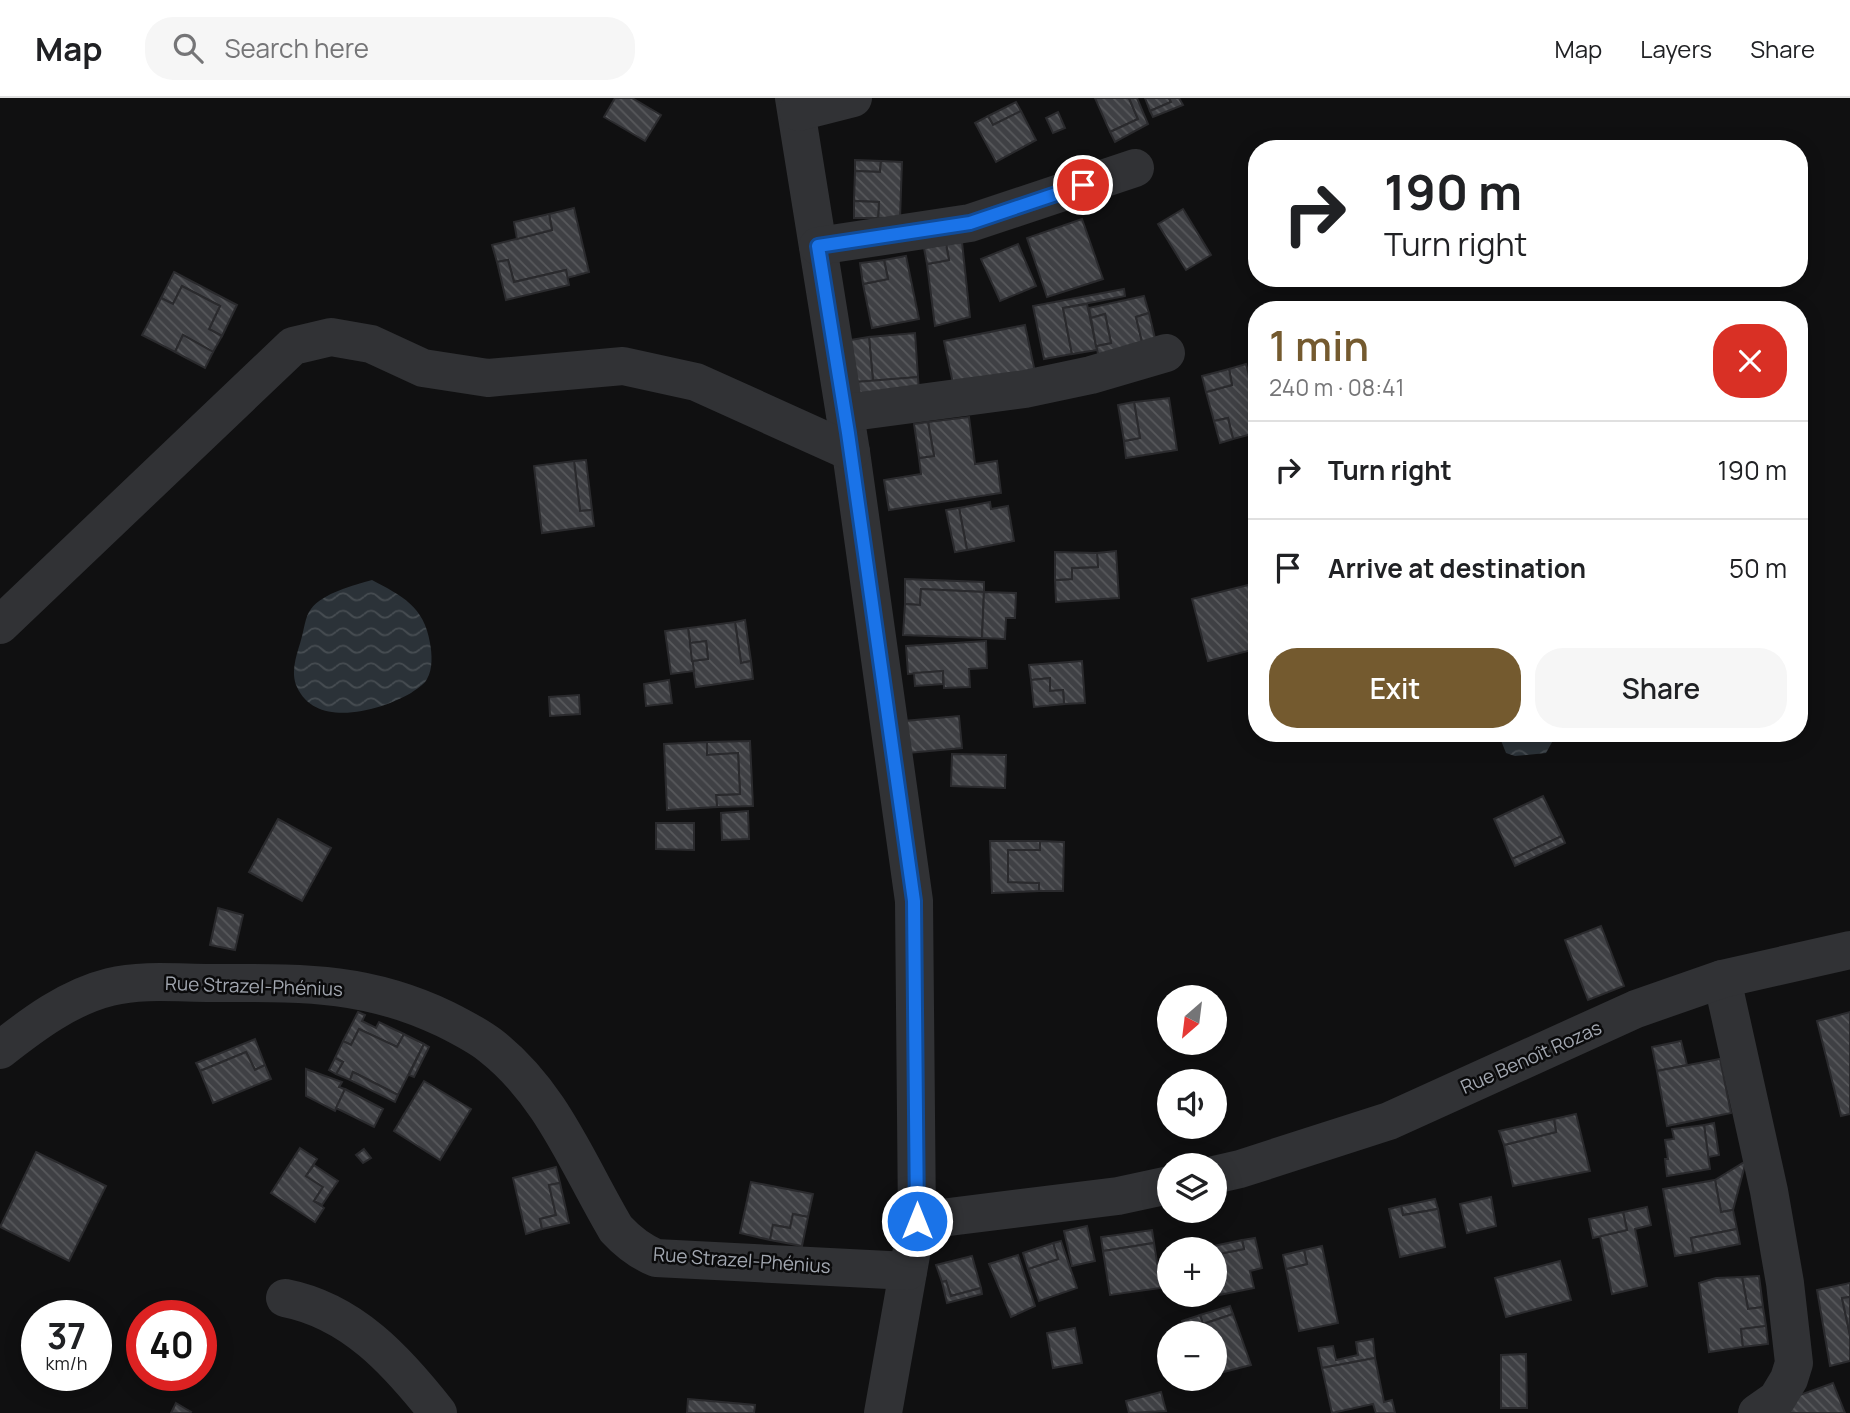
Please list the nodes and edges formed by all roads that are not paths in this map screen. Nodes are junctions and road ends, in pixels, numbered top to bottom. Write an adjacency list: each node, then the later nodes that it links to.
1 (853, 98): 2 (street)
2 (796, 105): 4 (street)
3 (1135, 168): 4 (street)
4 (818, 246): 6 (street)
5 (1166, 353): 6 (street)
6 (845, 413): 7 (street)
7 (851, 452): 8 (street); 14 (street)
8 (0, 625)
9 (1850, 950): 10 (street, Rue Benoît Rozas)
10 (1722, 979): 12 (street, Rue Benoît Rozas); 19 (street)
11 (0, 1049): 15 (street, Rue Strazel-Phénius)
12 (1227, 1172)
13 (1157, 1188): 14 (street)
14 (917, 1221): 15 (street)
15 (908, 1271): 18 (street)
16 (285, 1298): 17 (street)
17 (438, 1413)
18 (883, 1413)
19 (1757, 1413)

